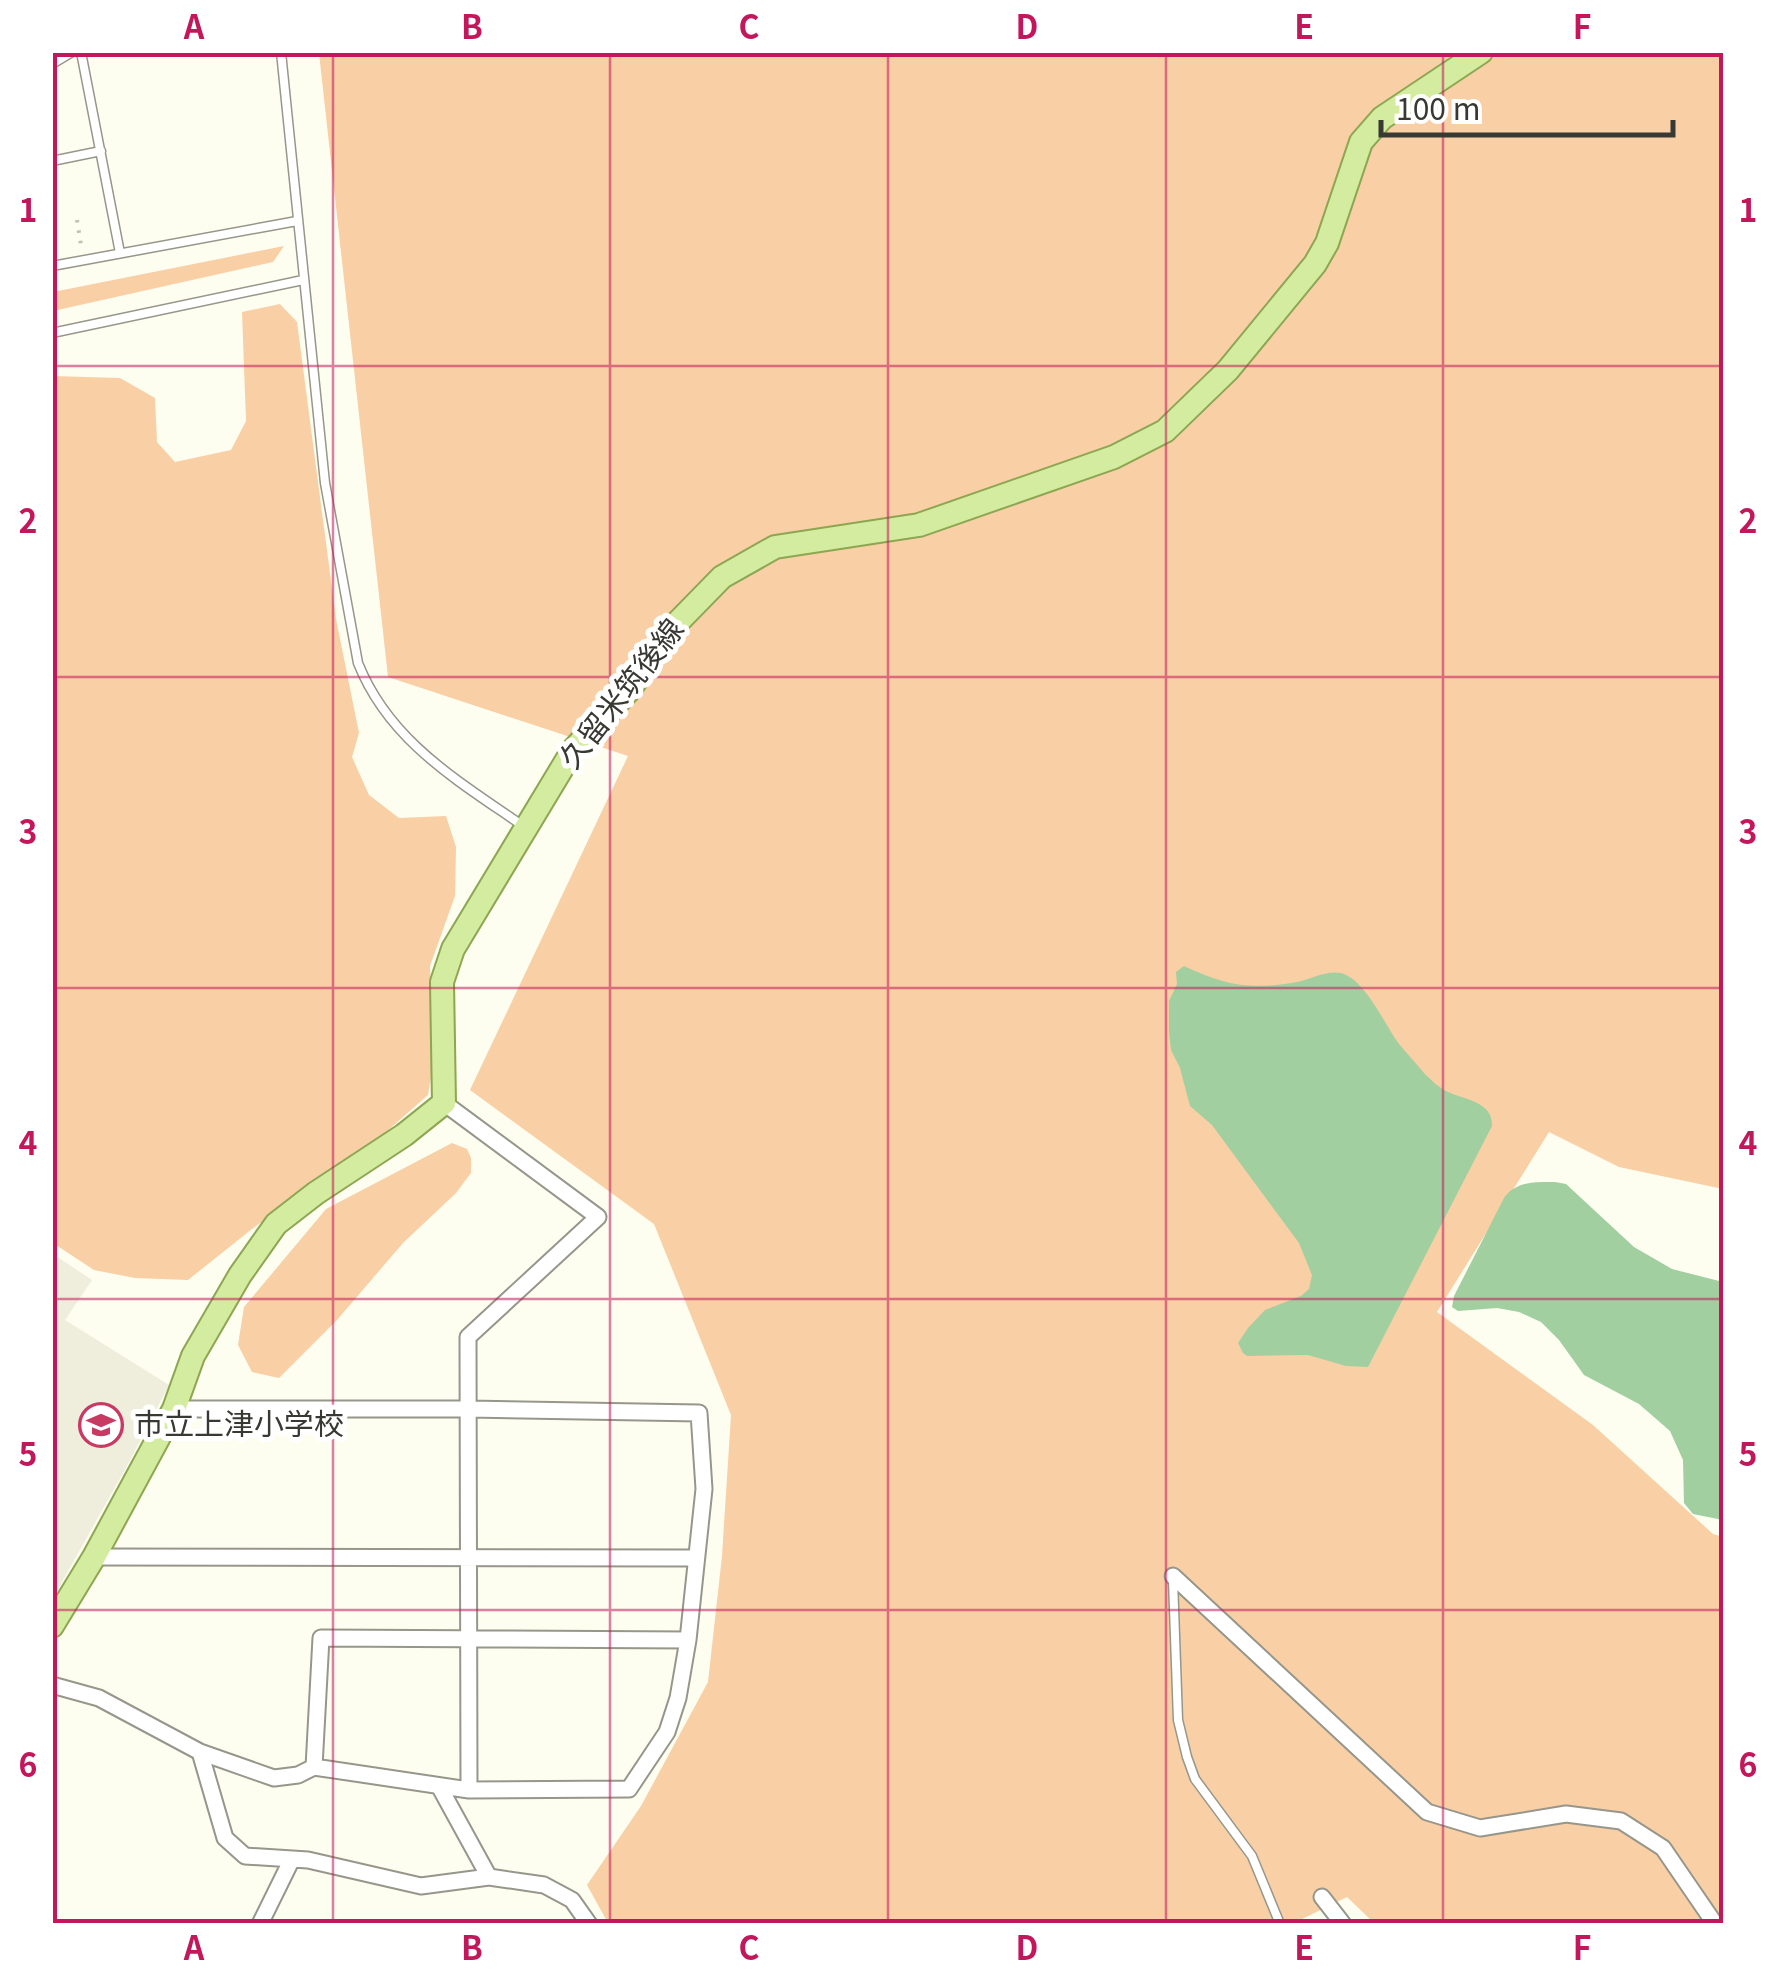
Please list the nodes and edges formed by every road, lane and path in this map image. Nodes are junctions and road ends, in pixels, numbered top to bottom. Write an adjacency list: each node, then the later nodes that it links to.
1 (72, 52): 5 (lane)
2 (81, 52): 6 (lane)
3 (280, 52): 9 (lane)
4 (1480, 52): 15 (main road, 久留米筑後線)
5 (52, 64)
6 (101, 151): 7 (lane); 10 (lane)
7 (52, 161)
8 (76, 220): 11 (path)
9 (297, 221): 10 (lane); 13 (lane)
10 (120, 253): 11 (lane)
11 (84, 260): 12 (lane)
12 (52, 266)
13 (303, 280): 14 (lane); 15 (lane)
14 (52, 333)
15 (526, 828): 16 (main road, 久留米筑後線)
16 (444, 1103): 17 (main road); 18 (street)
17 (174, 1409): 18 (street); 19 (main road)
18 (469, 1409): 20 (street); 25 (street)
19 (94, 1556): 20 (street); 23 (main road)
20 (470, 1556): 21 (street); 24 (street)
21 (692, 1558)
22 (1172, 1576): 36 (lane); 38 (street)
23 (52, 1626)
24 (470, 1638): 25 (street); 28 (street); 30 (street)
25 (688, 1640): 30 (street)
26 (52, 1685): 27 (street)
27 (200, 1752): 28 (street); 31 (street)
28 (314, 1767): 29 (street)
29 (439, 1786): 30 (street); 32 (street)
30 (469, 1790)
31 (292, 1859): 32 (street); 34 (street)
32 (489, 1877): 35 (street)
33 (1322, 1897): 37 (street)
34 (260, 1924)
35 (589, 1924)
36 (1280, 1924)
37 (1343, 1924)
38 (1715, 1924)

